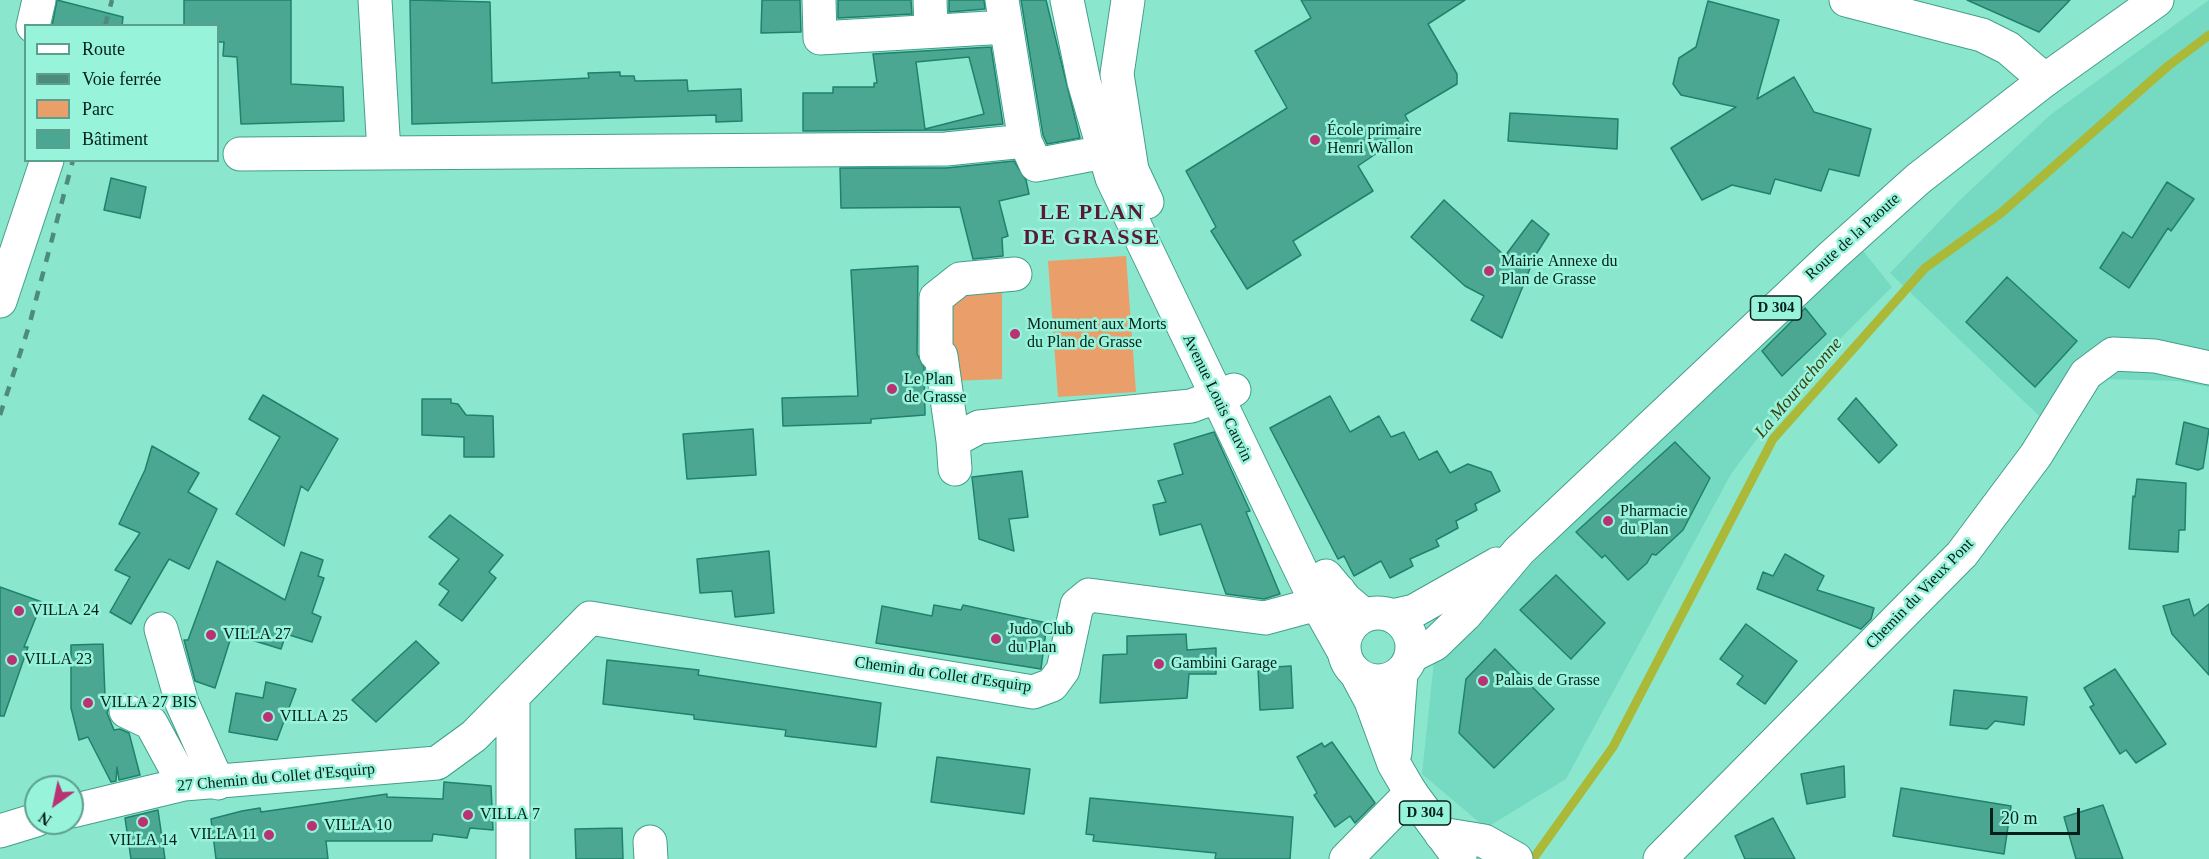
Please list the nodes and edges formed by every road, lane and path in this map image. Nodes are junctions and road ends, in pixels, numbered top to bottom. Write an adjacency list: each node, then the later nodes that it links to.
1 (39, 0): 10 (street)
2 (375, 0): 16 (street)
3 (819, 0): 9 (street)
4 (1067, 0): 13 (street, Avenue Louis Cauvin)
5 (1128, 0): 11 (street, Avenue Louis Cauvin)
6 (1846, 0): 12 (street)
7 (2157, 0): 12 (street, Route de la Paoute / D 304)
8 (1004, 13): 9 (street); 14 (street)
9 (931, 15)
10 (33, 24)
11 (1117, 74): 13 (street); 22 (street, Avenue Louis Cauvin)
12 (2045, 80): 23 (street, Route de la Paoute / D 304)
13 (1084, 82): 15 (street, Avenue Louis Cauvin)
14 (1025, 141): 15 (street); 16 (street)
15 (1104, 152): 22 (street, Avenue Louis Cauvin)
16 (384, 153): 17 (street)
17 (240, 154)
18 (46, 162): 20 (street)
19 (1015, 274): 22 (street)
20 (0, 301)
21 (2209, 368): 43 (street, Chemin du Vieux Pont)
22 (1225, 393): 24 (street, Avenue Louis Cauvin)
23 (1519, 550): 25 (street, Route de la Paoute / D 304); 28 (street, Route de la Paoute / D 304)
24 (1328, 598): 25 (street, Avenue Louis Cauvin); 27 (street, Avenue Louis Cauvin); 29 (street, Chemin du Collet d'Esquirp)
25 (1378, 615): 27 (street); 28 (street)
26 (161, 629): 33 (street)
27 (1350, 663): 28 (street); 32 (street, D 304)
28 (1406, 664): 32 (street)
29 (513, 696): 31 (street, Chemin du Collet d'Esquirp); 40 (street)
30 (126, 711): 34 (street)
31 (474, 736): 33 (street, 27 Chemin du Collet d'Esquirp)
32 (1394, 764): 35 (street, D 304)
33 (218, 783): 34 (street, 27 Chemin du Collet d'Esquirp)
34 (184, 784): 36 (street, 27 Chemin du Collet d'Esquirp)
35 (1411, 793): 39 (street, D 304); 41 (street)
36 (84, 808)
37 (24, 824): 38 (street)
38 (0, 831)
39 (1460, 850): 42 (street)
40 (513, 859)
41 (1346, 859)
42 (1516, 859)
43 (1660, 859)

